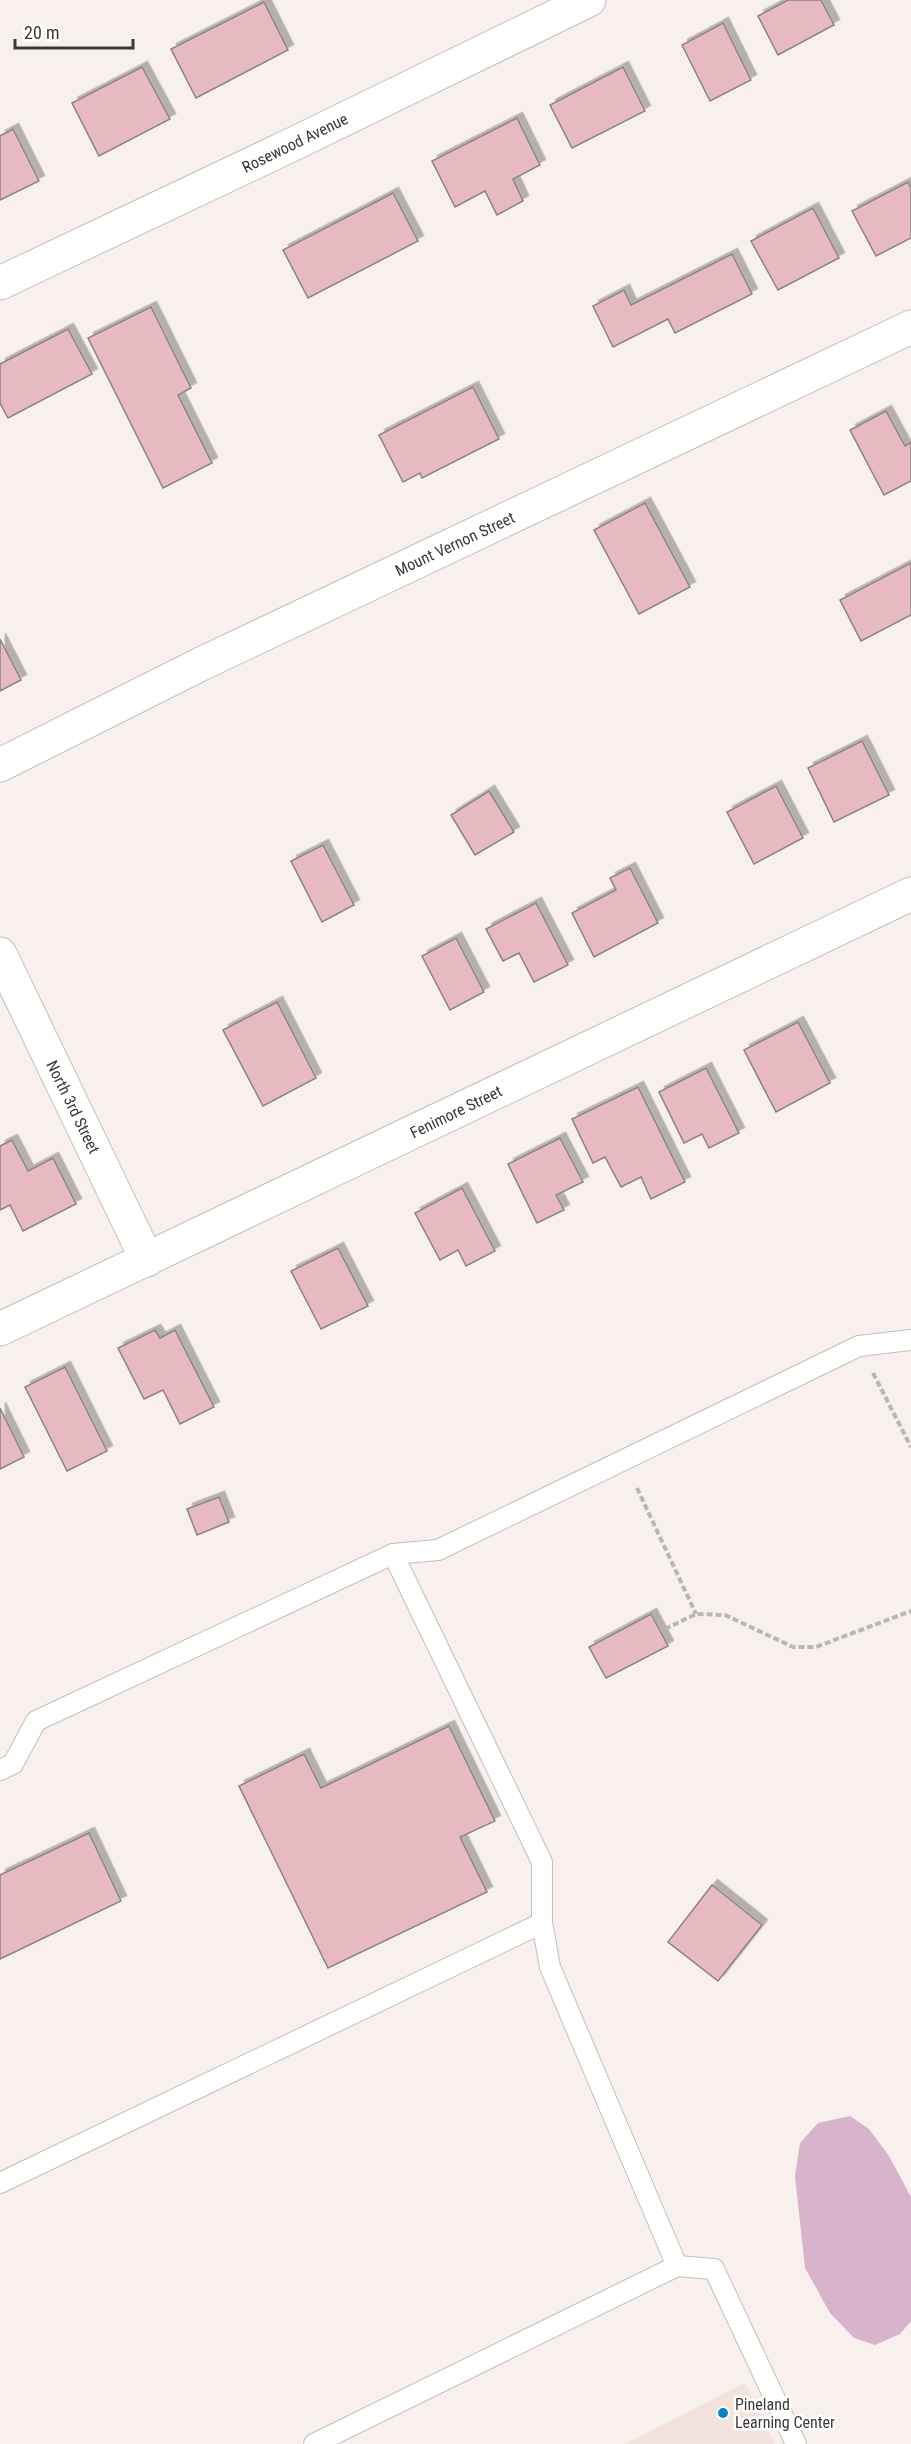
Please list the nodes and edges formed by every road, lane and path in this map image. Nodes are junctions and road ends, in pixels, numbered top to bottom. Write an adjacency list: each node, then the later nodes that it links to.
1 (589, 0): 2 (street, Rosewood Avenue)
2 (0, 283)
3 (911, 327): 4 (street, Mount Vernon Street)
4 (0, 765)
5 (911, 894): 7 (street, Fenimore Street)
6 (0, 954): 7 (street, North 3rd Street)
7 (147, 1260): 8 (street, Fenimore Street)
8 (0, 1329)
9 (911, 1340): 10 (lane)
10 (859, 1346): 11 (path); 12 (lane)
11 (911, 1447)
12 (624, 1460): 13 (lane); 15 (path)
13 (393, 1554): 17 (lane); 18 (lane)
14 (911, 1611): 15 (path)
15 (696, 1614): 16 (path)
16 (665, 1629)
17 (0, 1770)
18 (542, 1923): 19 (lane); 20 (lane)
19 (0, 2183)
20 (677, 2266): 21 (lane); 22 (lane)
21 (314, 2444)
22 (795, 2444)

